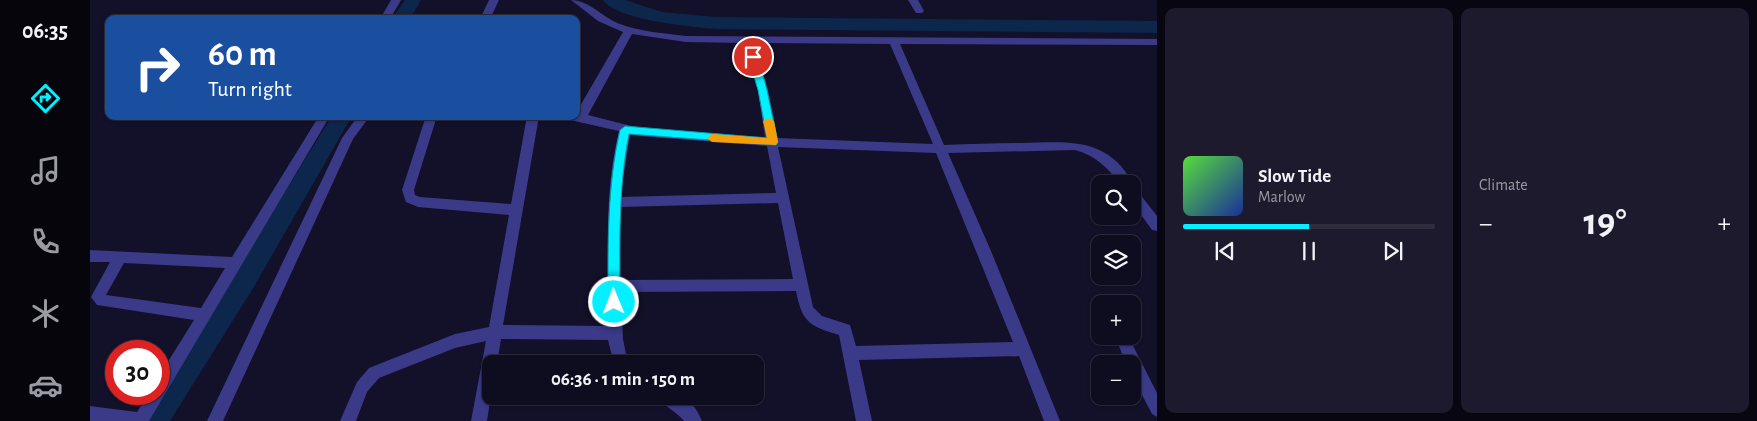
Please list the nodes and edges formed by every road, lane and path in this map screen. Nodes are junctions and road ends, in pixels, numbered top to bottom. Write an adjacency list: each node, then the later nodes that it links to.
1 (396, 0): 6 (street)
2 (494, 0): 7 (street)
3 (576, 0): 8 (street)
4 (913, 0): 5 (street)
5 (918, 11)
6 (387, 15)
7 (487, 15)
8 (630, 31): 9 (street); 12 (street)
9 (748, 40): 10 (street); 19 (street)
10 (894, 41): 11 (street); 20 (street)
11 (1157, 42)
12 (580, 110)
13 (580, 117): 18 (street)
14 (323, 120): 29 (street)
15 (361, 120): 45 (street)
16 (431, 120): 25 (street)
17 (532, 120): 25 (street)
18 (625, 130): 19 (street); 23 (street)
19 (773, 142): 20 (street); 22 (street)
20 (940, 149): 21 (street); 36 (street)
21 (1119, 175)
22 (784, 198): 23 (street); 30 (street)
23 (614, 202): 31 (street)
24 (1141, 204): 26 (street)
25 (516, 210): 33 (street)
26 (1157, 226)
27 (90, 256): 28 (street)
28 (120, 257): 29 (street); 32 (street)
29 (236, 262): 32 (street)
30 (802, 285): 31 (street); 37 (street)
31 (613, 286): 34 (street)
32 (205, 315): 39 (street)
33 (494, 332): 34 (street); 46 (street); 47 (street)
34 (616, 333): 38 (street)
35 (1124, 345): 42 (street)
36 (1022, 349): 37 (street); 50 (street)
37 (850, 353): 49 (street)
38 (618, 355)
39 (170, 372)
40 (150, 405): 44 (street)
41 (681, 405): 48 (street)
42 (1157, 409)
43 (90, 414): 44 (street)
44 (140, 421)
45 (215, 421)
46 (348, 421)
47 (479, 421)
48 (694, 421)
49 (864, 421)
50 (1052, 421)

